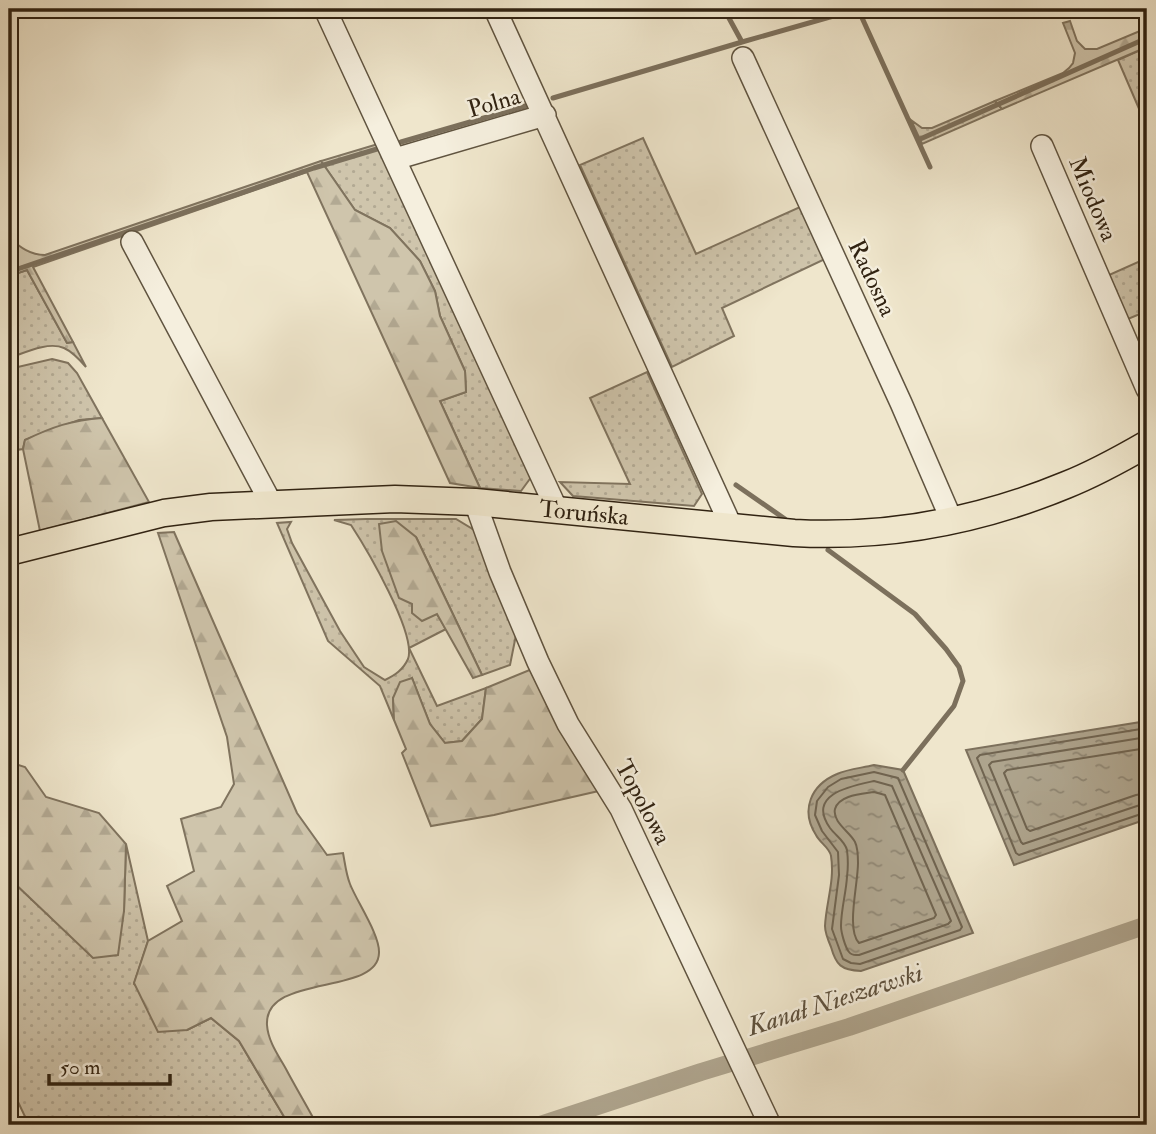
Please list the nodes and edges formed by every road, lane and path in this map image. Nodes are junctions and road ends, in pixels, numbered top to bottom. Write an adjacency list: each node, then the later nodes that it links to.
1 (325, 9): 6 (street)
2 (495, 9): 4 (street)
3 (743, 58): 13 (street, Radosna)
4 (545, 116): 6 (street, Polna); 14 (street, Polna)
5 (1042, 146): 8 (street, Miodowa)
6 (395, 159): 12 (street)
7 (132, 242): 11 (street)
8 (1147, 389)
9 (1147, 444): 13 (main road, Toruńska)
10 (475, 502): 11 (main road, Toruńska); 12 (main road, Toruńska); 16 (street, Topolowa)
11 (272, 505): 15 (main road, Toruńska)
12 (557, 510): 14 (main road, Toruńska)
13 (952, 521): 14 (main road, Toruńska)
14 (732, 527)
15 (9, 552)
16 (770, 1125)

